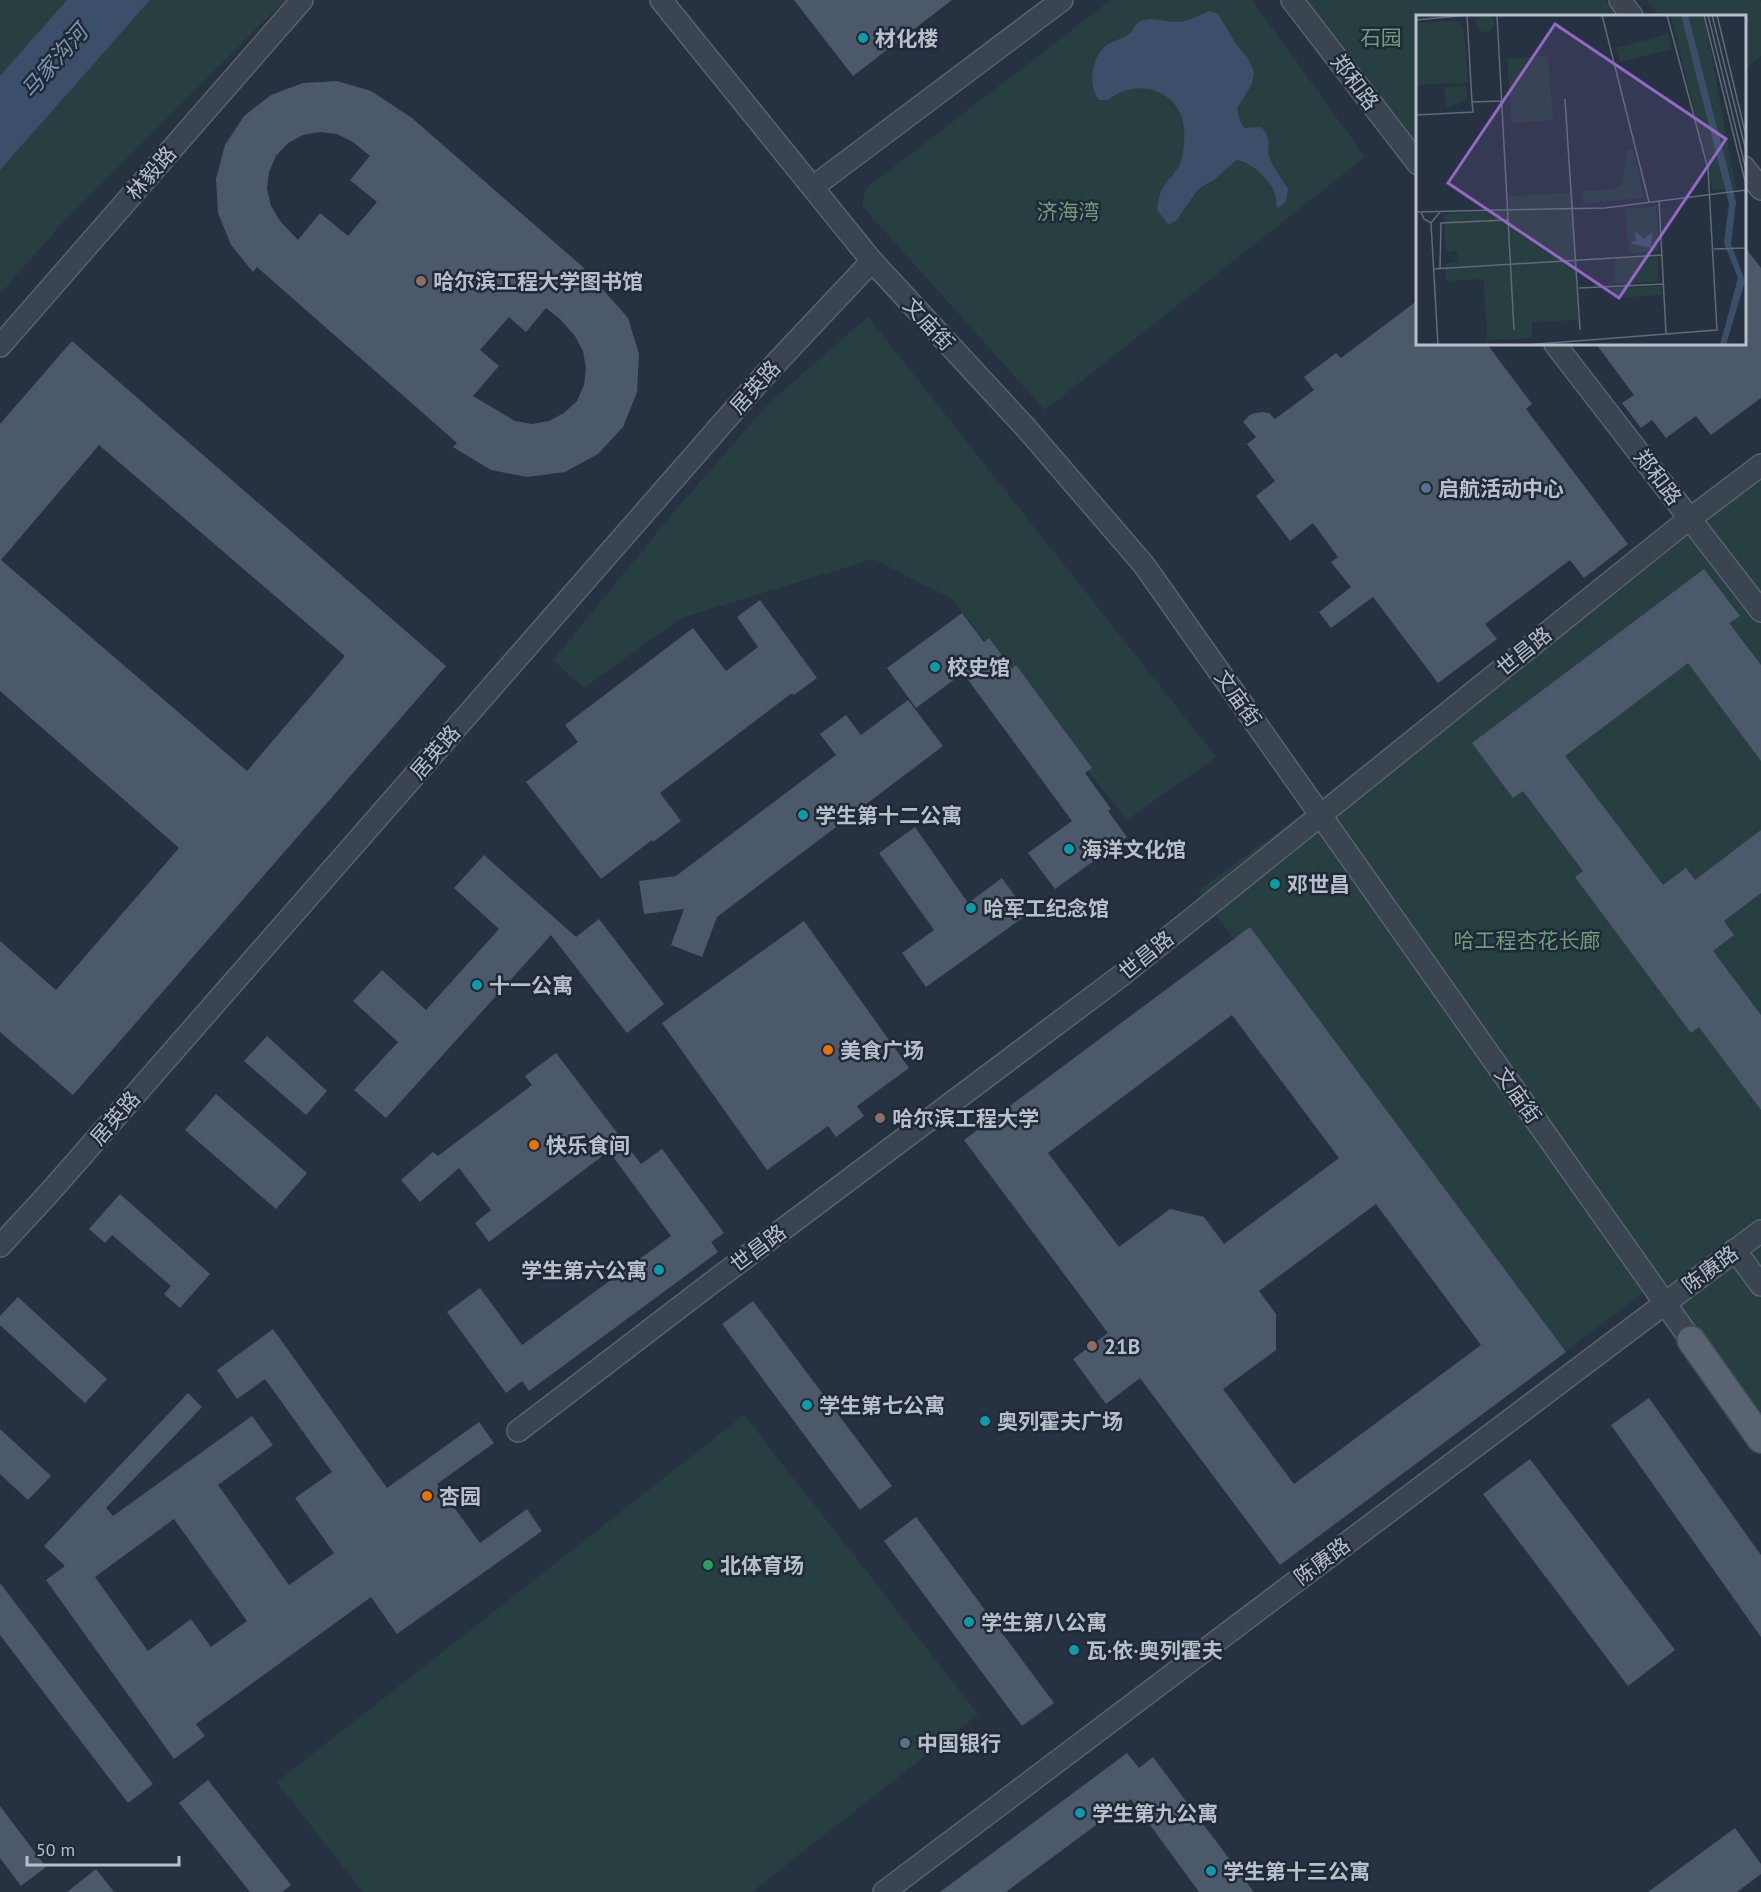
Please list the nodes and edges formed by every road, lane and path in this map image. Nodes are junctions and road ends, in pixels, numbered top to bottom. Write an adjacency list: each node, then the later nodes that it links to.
1 (302, 0): 13 (street, 林毅路)
2 (661, 0): 9 (street, 文庙街)
3 (1062, 0): 9 (street)
4 (1292, 0): 7 (street, 郑和路)
5 (1620, 0): 6 (street)
6 (1631, 15)
7 (1416, 161)
8 (1746, 170): 10 (street)
9 (813, 188): 11 (street, 文庙街)
10 (1761, 189)
11 (872, 261): 17 (street, 文庙街); 19 (street, 居英路)
12 (1556, 345): 15 (street, 郑和路)
13 (0, 346)
14 (1761, 465): 15 (street, 世昌路)
15 (1690, 519): 16 (street, 郑和路); 17 (street, 世昌路)
16 (1761, 610)
17 (1320, 815): 22 (street, 文庙街); 24 (street, 世昌路)
18 (1761, 1231): 20 (street, 陈赓路)
19 (0, 1246)
20 (1735, 1250): 21 (street); 22 (street, 陈赓路)
21 (1761, 1285)
22 (1665, 1303): 23 (street, 文庙街); 26 (street, 陈赓路)
23 (1691, 1340): 25 (main road, 文庙街)
24 (518, 1431)
25 (1761, 1439)
26 (884, 1892)

